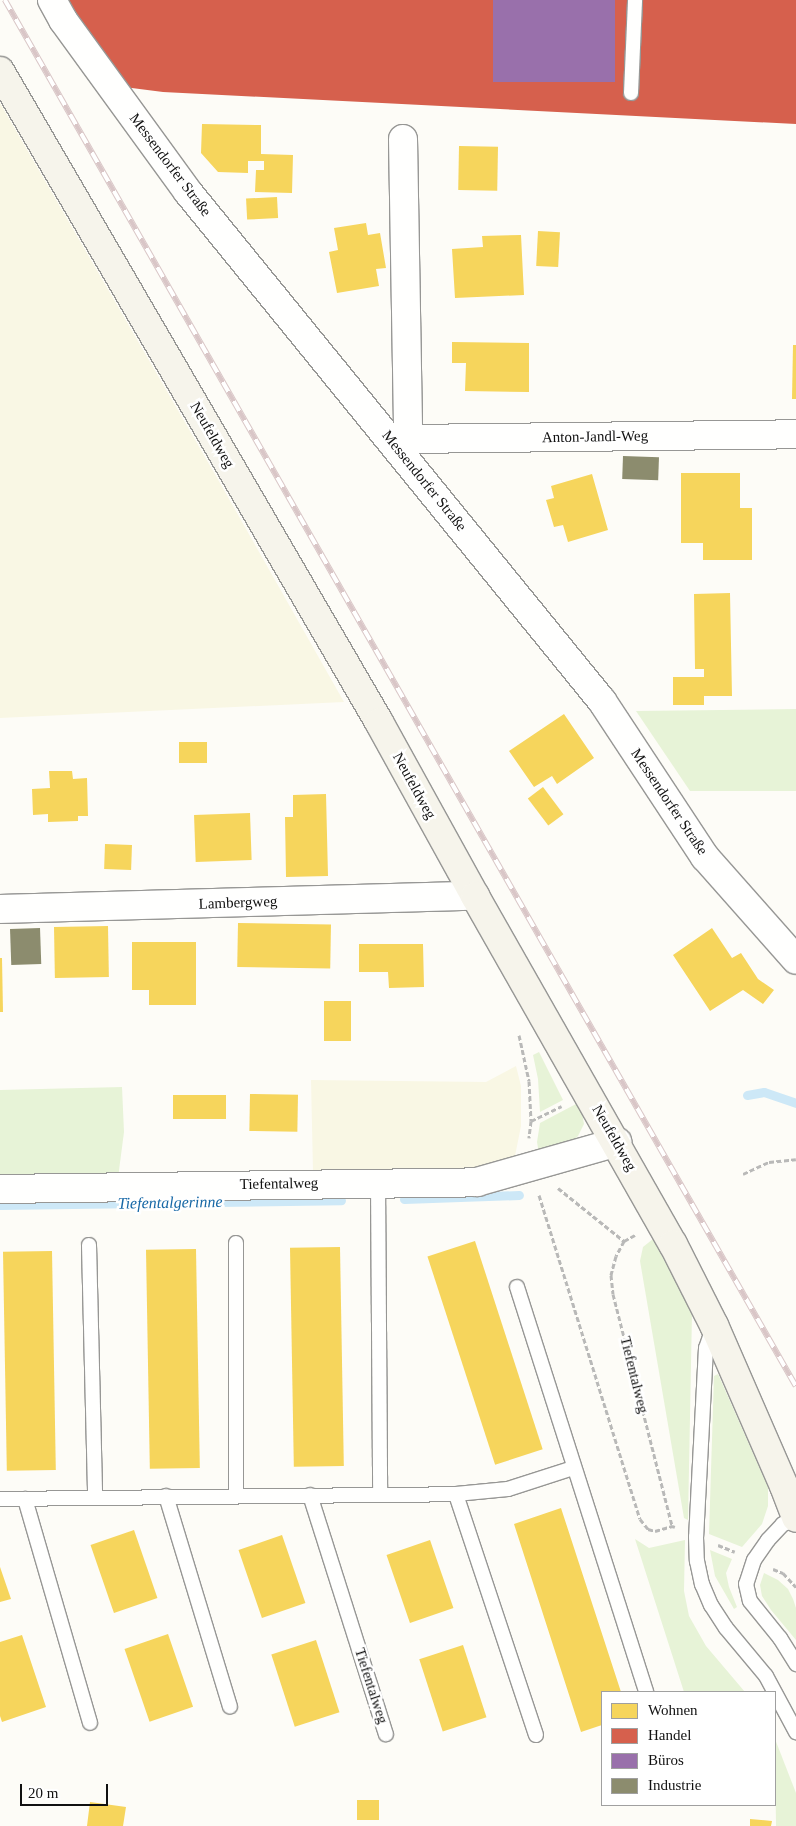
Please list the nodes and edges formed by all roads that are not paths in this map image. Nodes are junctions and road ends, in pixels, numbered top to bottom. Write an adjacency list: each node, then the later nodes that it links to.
1 (52, 0): 7 (street, Messendorfer Straße)
2 (635, 0): 4 (lane)
3 (0, 70): 8 (street, Neufeldweg)
4 (631, 94)
5 (403, 139): 7 (street, Messendorfer Straße)
6 (796, 434): 7 (street, Anton-Jandl-Weg)
7 (402, 443): 10 (street, Messendorfer Straße)
8 (475, 896): 9 (street, Lambergweg); 11 (street, Neufeldweg)
9 (0, 909)
10 (796, 960)
11 (617, 1142): 12 (street, Tiefentalweg); 17 (street, Neufeldweg)
12 (378, 1183): 13 (street, Tiefentalweg); 21 (lane)
13 (0, 1189)
14 (236, 1243): 23 (lane)
15 (89, 1245): 24 (lane)
16 (517, 1287): 18 (lane)
17 (714, 1325): 27 (street, Neufeldweg); 30 (lane)
18 (573, 1468): 19 (lane); 29 (lane)
19 (456, 1494): 21 (lane); 36 (lane)
20 (310, 1495): 21 (lane); 23 (lane); 35 (lane, Tiefentalweg)
21 (380, 1495)
22 (166, 1496): 23 (lane); 24 (lane); 32 (lane)
23 (236, 1496)
24 (95, 1497): 26 (lane)
25 (0, 1499): 26 (lane)
26 (25, 1499): 33 (lane)
27 (796, 1519): 28 (lane)
28 (796, 1664)
29 (646, 1691)
30 (774, 1691)
31 (776, 1695): 34 (lane)
32 (230, 1707)
33 (90, 1723)
34 (796, 1732)
35 (386, 1734)
36 (536, 1735)

